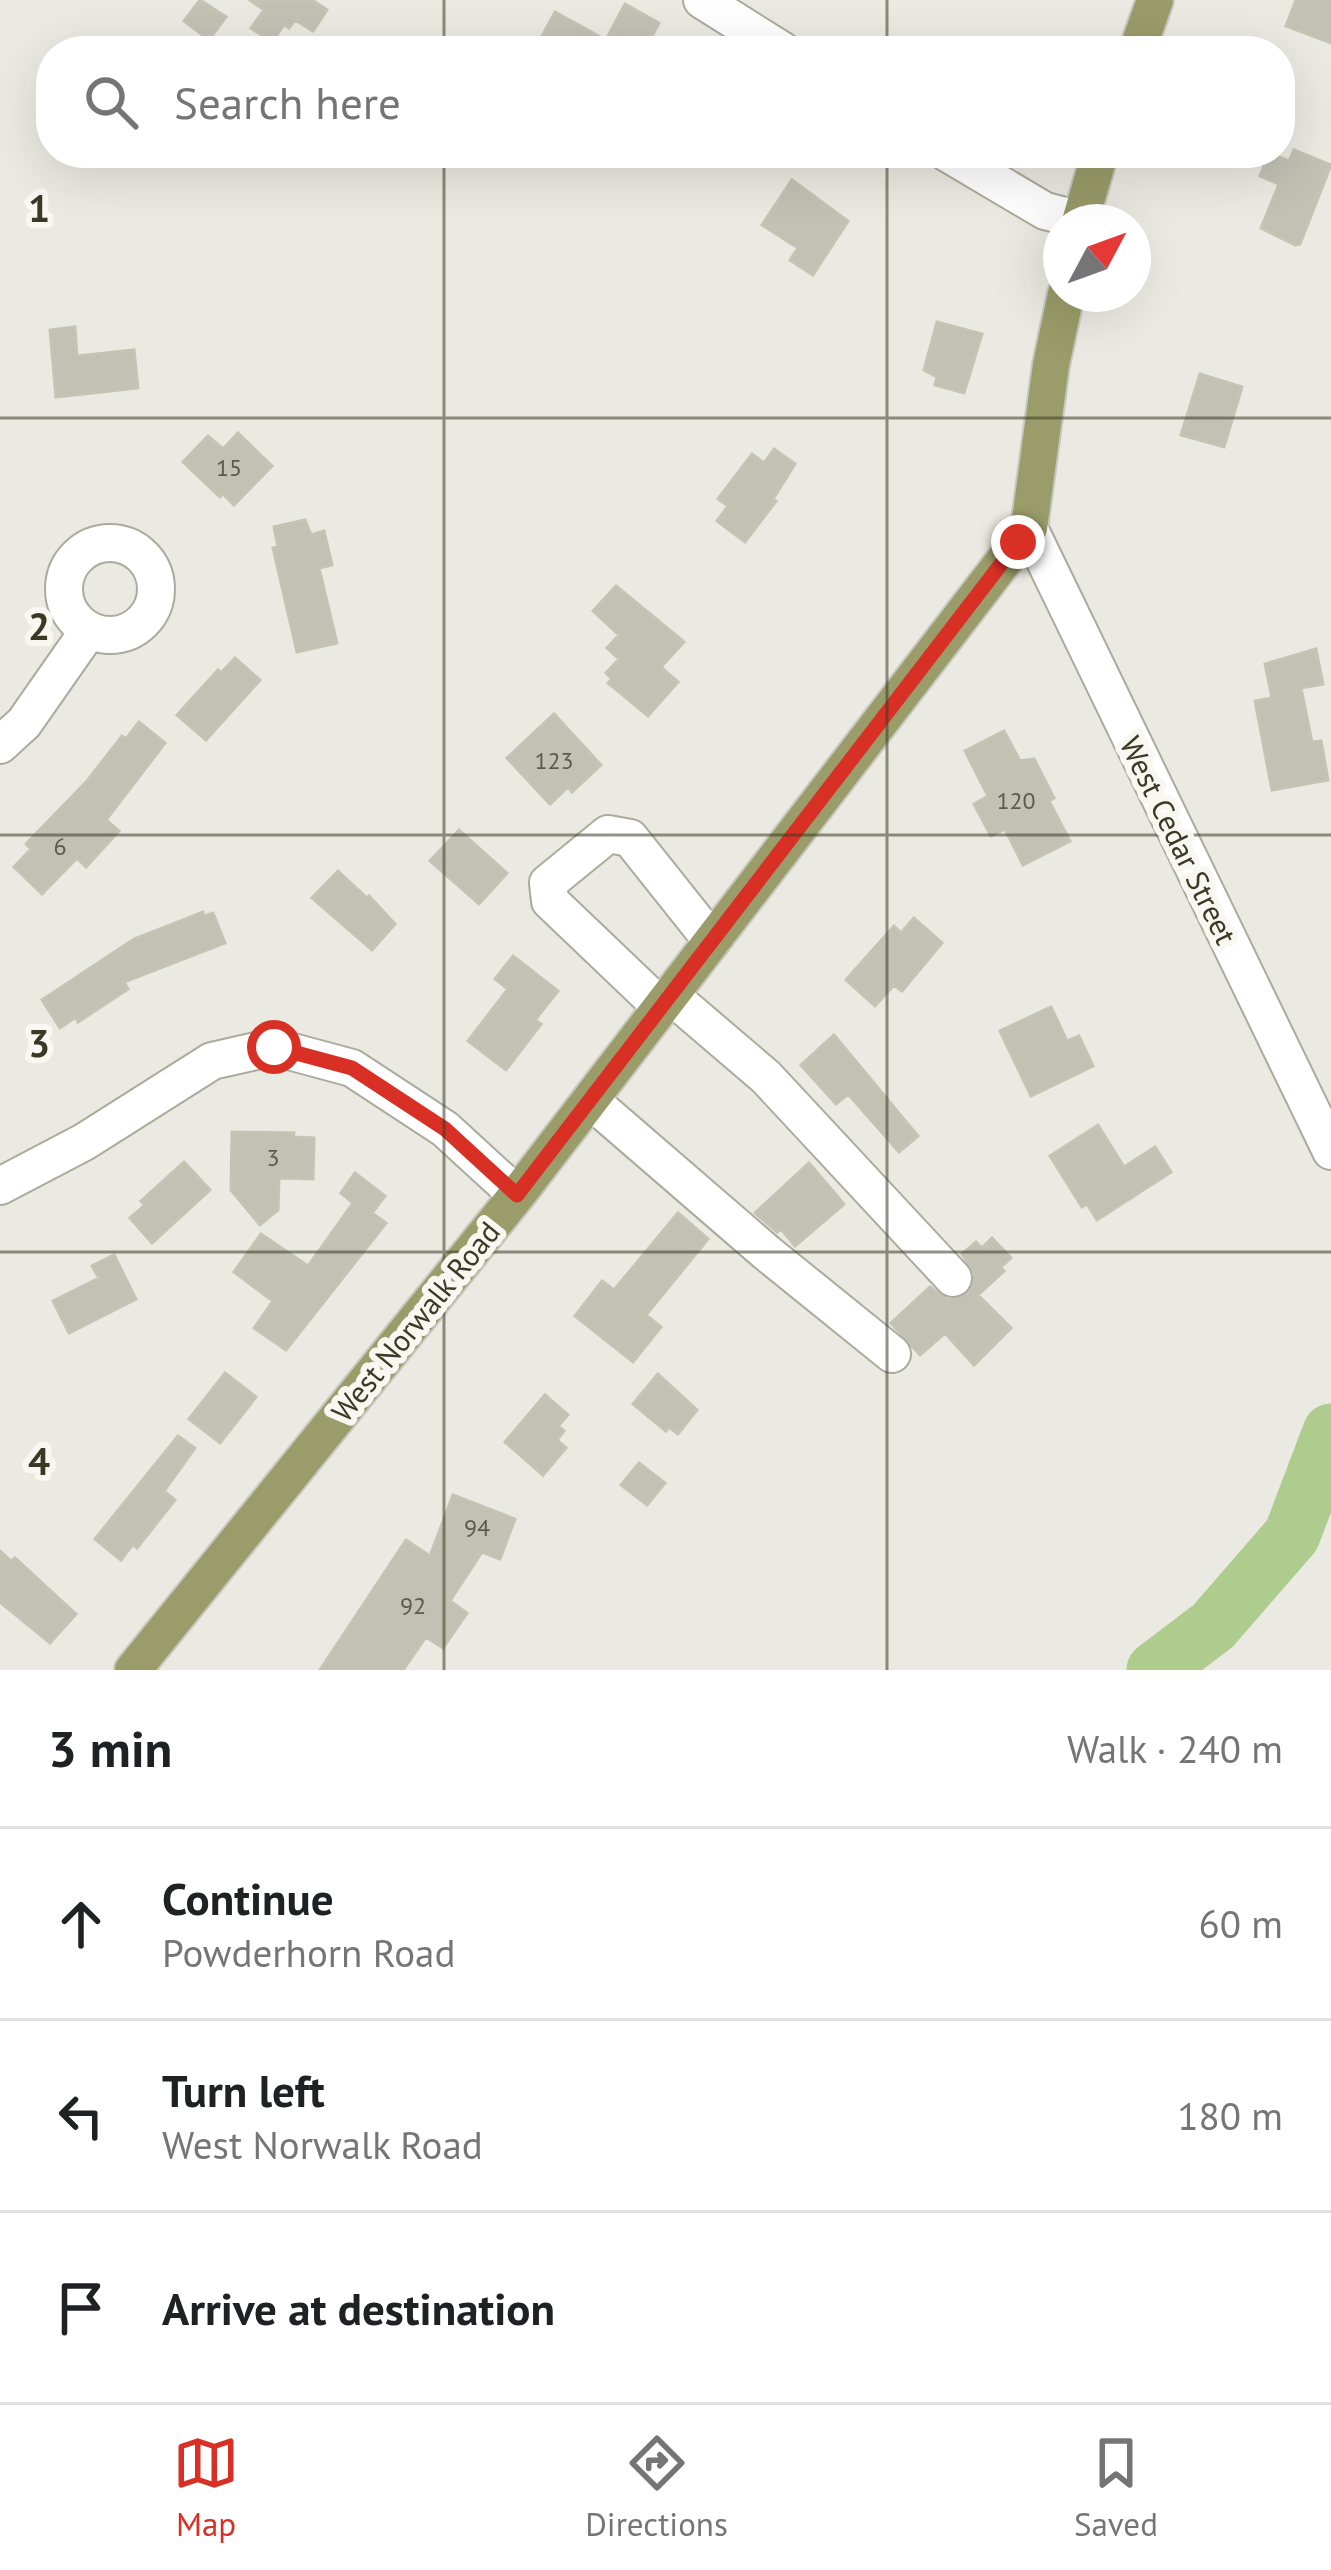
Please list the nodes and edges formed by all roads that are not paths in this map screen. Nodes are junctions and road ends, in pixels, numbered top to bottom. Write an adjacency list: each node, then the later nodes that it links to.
1 (702, 0): 3 (street)
2 (1155, 0): 4 (main road)
3 (759, 36)
4 (1142, 36)
5 (972, 168): 8 (street)
6 (1096, 168): 7 (main road)
7 (1085, 204)
8 (1043, 210)
9 (1062, 312): 10 (main road, West Norwalk Road)
10 (1029, 528): 13 (main road, West Norwalk Road); 16 (street, West Cedar Street)
11 (88, 630): 12 (street)
12 (0, 745)
13 (712, 941): 14 (main road, West Norwalk Road); 14 (street)
14 (666, 1001): 15 (main road, West Norwalk Road); 19 (street)
15 (590, 1100): 18 (main road, West Norwalk Road); 20 (street)
16 (1331, 1151)
17 (0, 1186): 18 (street)
18 (517, 1195): 21 (main road, West Norwalk Road)
19 (953, 1278)
20 (892, 1354)
21 (133, 1670)

